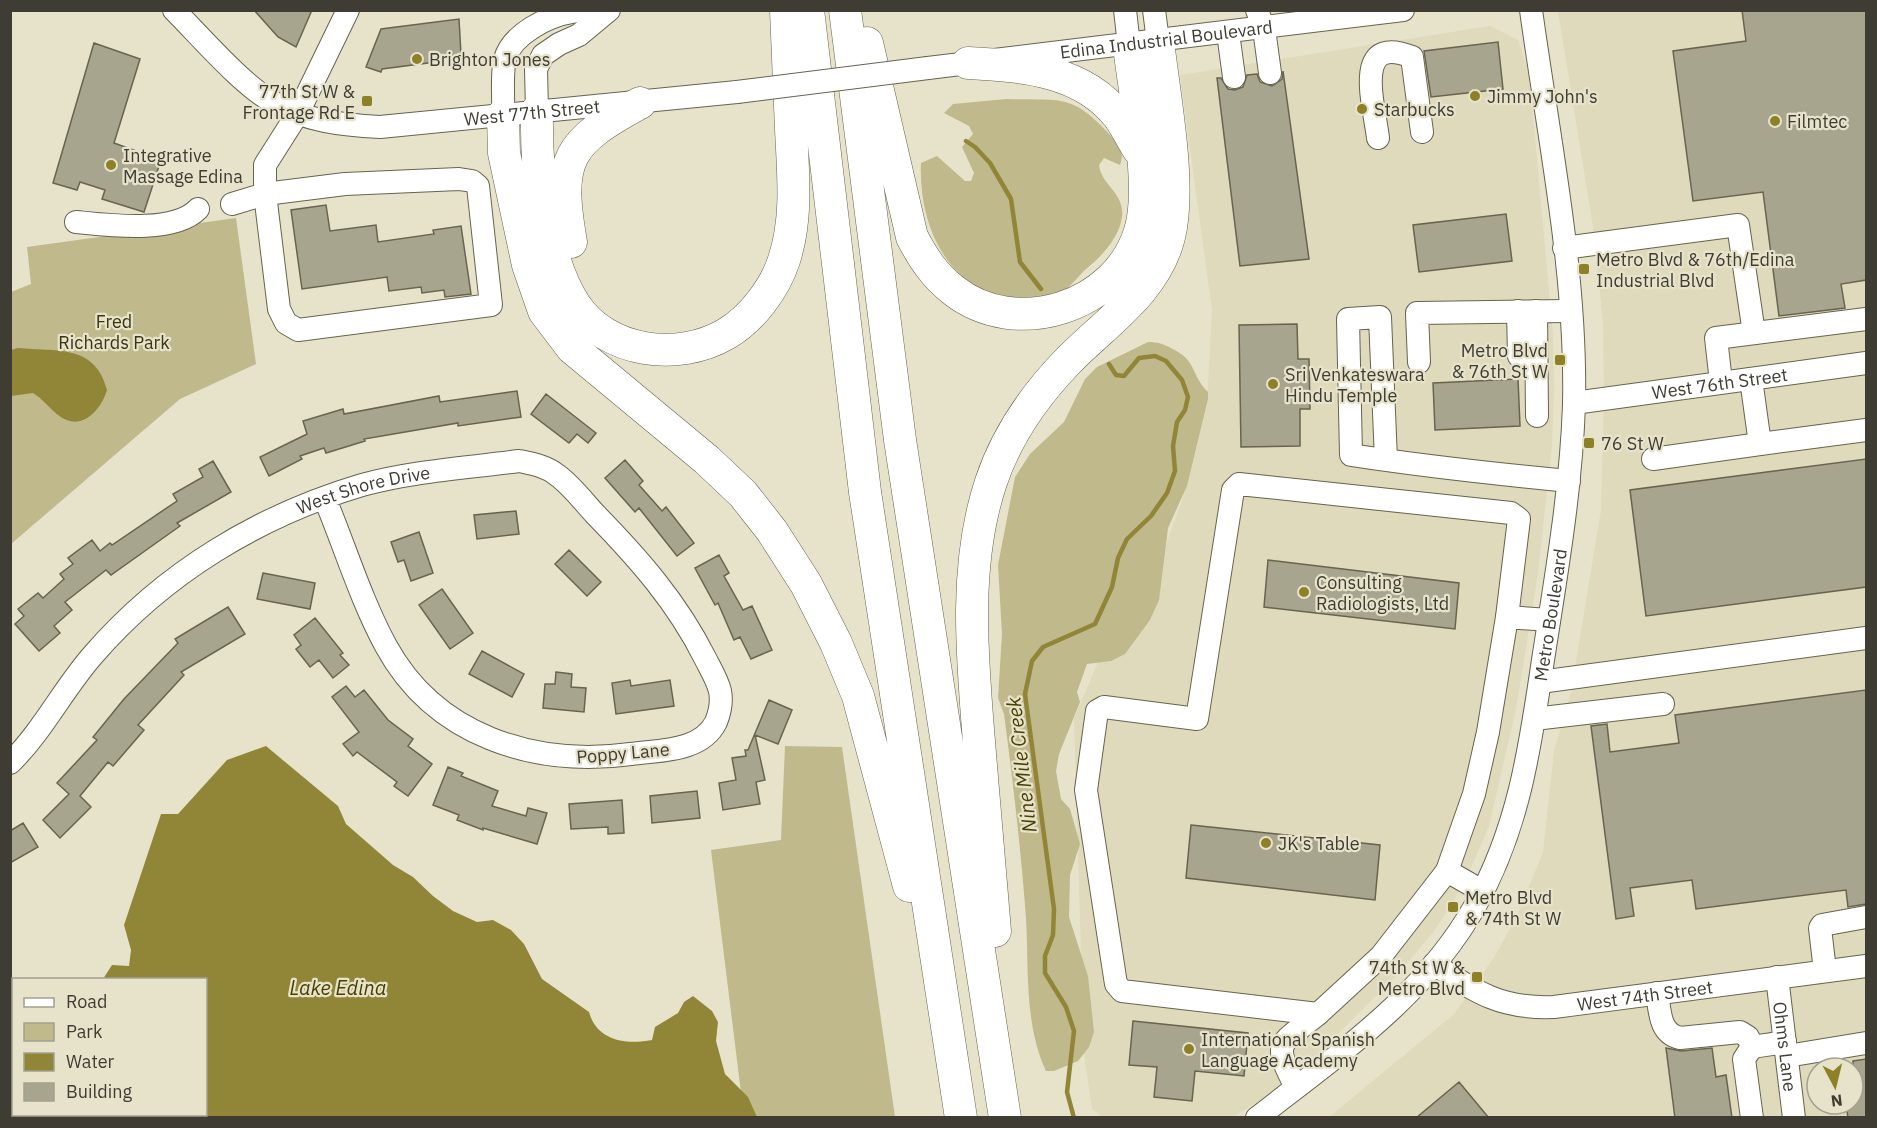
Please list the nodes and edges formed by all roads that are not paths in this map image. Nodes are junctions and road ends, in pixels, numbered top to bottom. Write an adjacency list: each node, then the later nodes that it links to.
1 (174, 10): 23 (street, West 77th Street)
2 (348, 10): 23 (street)
3 (607, 10): 22 (street); 24 (street)
4 (786, 10): 36 (highway)
5 (808, 10): 64 (highway)
6 (845, 10): 72 (highway)
7 (861, 10): 27 (highway)
8 (1125, 10): 16 (street)
9 (1154, 10): 16 (street)
10 (1403, 10): 12 (street, Edina Industrial Boulevard)
11 (1531, 10): 32 (street, Metro Boulevard)
12 (1378, 12): 13 (street, Edina Industrial Boulevard)
13 (1334, 15): 14 (street, Edina Industrial Boulevard)
14 (1261, 20): 15 (street, Edina Industrial Boulevard); 19 (street)
15 (1228, 33): 16 (street, Edina Industrial Boulevard); 20 (street)
16 (1143, 43): 17 (street, Edina Industrial Boulevard); 27 (highway); 72 (highway)
17 (968, 63): 18 (street, Edina Industrial Boulevard); 27 (highway)
18 (928, 68): 21 (street, West 77th Street, bridge)
19 (1270, 73)
20 (1234, 77)
21 (640, 103): 22 (street, West 77th Street); 36 (highway)
22 (537, 111): 24 (street, West 77th Street); 36 (highway)
23 (298, 113): 24 (street, West 77th Street); 28 (street)
24 (503, 115): 64 (highway)
25 (1422, 132): 26 (street)
26 (1378, 138)
27 (1141, 155)
28 (265, 194): 28 (street); 29 (street)
29 (232, 204)
30 (198, 209): 31 (street)
31 (76, 222)
32 (1564, 248): 34 (street, Metro Boulevard); 37 (street)
33 (1527, 311): 34 (street); 38 (street); 39 (street); 44 (street)
34 (1570, 311): 43 (street, Metro Boulevard)
35 (1866, 319): 37 (street)
36 (602, 333)
37 (1754, 333): 42 (street)
38 (1519, 356)
39 (1419, 362)
40 (1866, 363): 41 (street, West 76th Street)
41 (1751, 379): 42 (street, West 76th Street); 46 (street)
42 (1721, 382): 43 (street, West 76th Street)
43 (1574, 403): 49 (street, Metro Boulevard)
44 (1537, 416)
45 (1866, 430): 46 (street)
46 (1760, 444): 47 (street)
47 (1653, 459)
48 (1386, 460): 48 (street); 49 (street)
49 (1569, 481): 52 (street, Metro Boulevard)
50 (325, 499): 54 (street, West Shore Drive); 54 (street, Poppy Lane); 58 (street, West Shore Drive)
51 (1507, 617): 52 (street); 59 (street); 68 (street)
52 (1549, 620): 55 (street, Metro Boulevard)
53 (1866, 638): 55 (street)
54 (714, 677)
55 (1540, 682): 57 (street, Metro Boulevard)
56 (1663, 704): 57 (street)
57 (1534, 719): 60 (street, Metro Boulevard)
58 (10, 763)
59 (1447, 871): 60 (street); 68 (street)
60 (1482, 891): 62 (street, Metro Boulevard)
61 (1866, 917): 65 (street)
62 (1434, 964): 67 (street, West 74th Street); 73 (street, Metro Boulevard)
63 (1866, 966): 65 (street, West 74th Street)
64 (938, 967): 74 (highway)
65 (1825, 971): 66 (street, West 74th Street)
66 (1777, 977): 67 (street, West 74th Street); 71 (street, Ohms Lane)
67 (1657, 993): 70 (street)
68 (1318, 1014): 73 (street)
69 (1866, 1043): 71 (street)
70 (1752, 1047): 71 (street); 77 (street)
71 (1786, 1049): 78 (street, Ohms Lane)
72 (998, 1070): 75 (highway)
73 (1296, 1087): 76 (street, Metro Boulevard)
74 (961, 1118)
75 (1005, 1118)
76 (1257, 1118)
77 (1752, 1118)
78 (1794, 1118)

